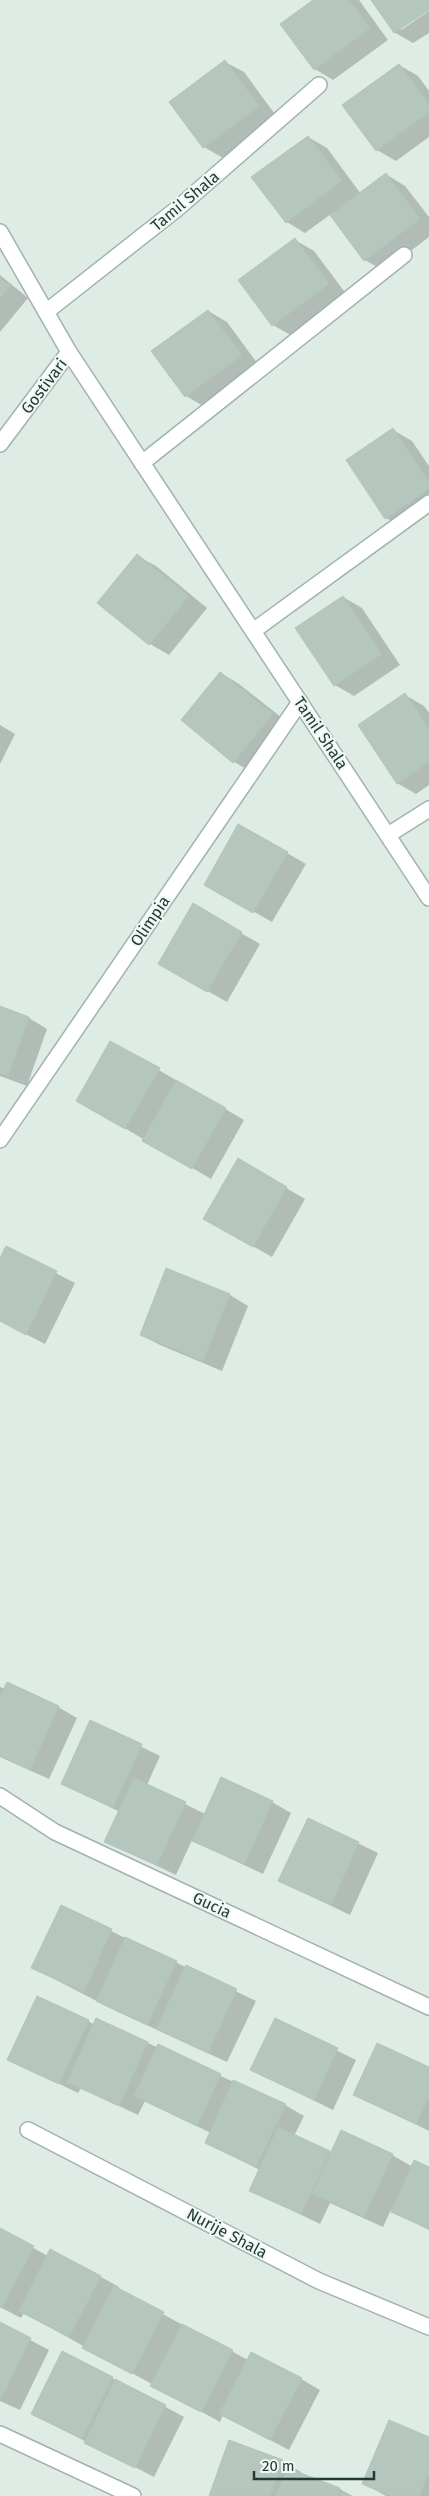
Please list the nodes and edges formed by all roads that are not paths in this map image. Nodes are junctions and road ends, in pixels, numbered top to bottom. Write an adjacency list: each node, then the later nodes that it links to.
1 (319, 85): 4 (street, Tamil Shala)
2 (0, 232): 4 (street, Tamil Shala)
3 (404, 255): 7 (street)
4 (46, 312): 5 (street, Tamil Shala)
5 (69, 352): 6 (street, Gostivari); 7 (street, Tamil Shala)
6 (0, 444)
7 (142, 463): 9 (street, Tamil Shala)
8 (429, 503): 9 (street)
9 (253, 631): 10 (street, Tamil Shala)
10 (300, 702): 12 (street, Tamil Shala); 14 (street, Olimpia)
11 (429, 809): 12 (street)
12 (388, 835): 13 (street, Tamil Shala)
13 (429, 898)
14 (0, 1140)
15 (0, 1796): 16 (street, Gucia)
16 (429, 2007)
17 (28, 2130): 18 (street, Nurije Shala)
18 (429, 2327)
19 (0, 2434): 20 (street)
20 (133, 2496)

